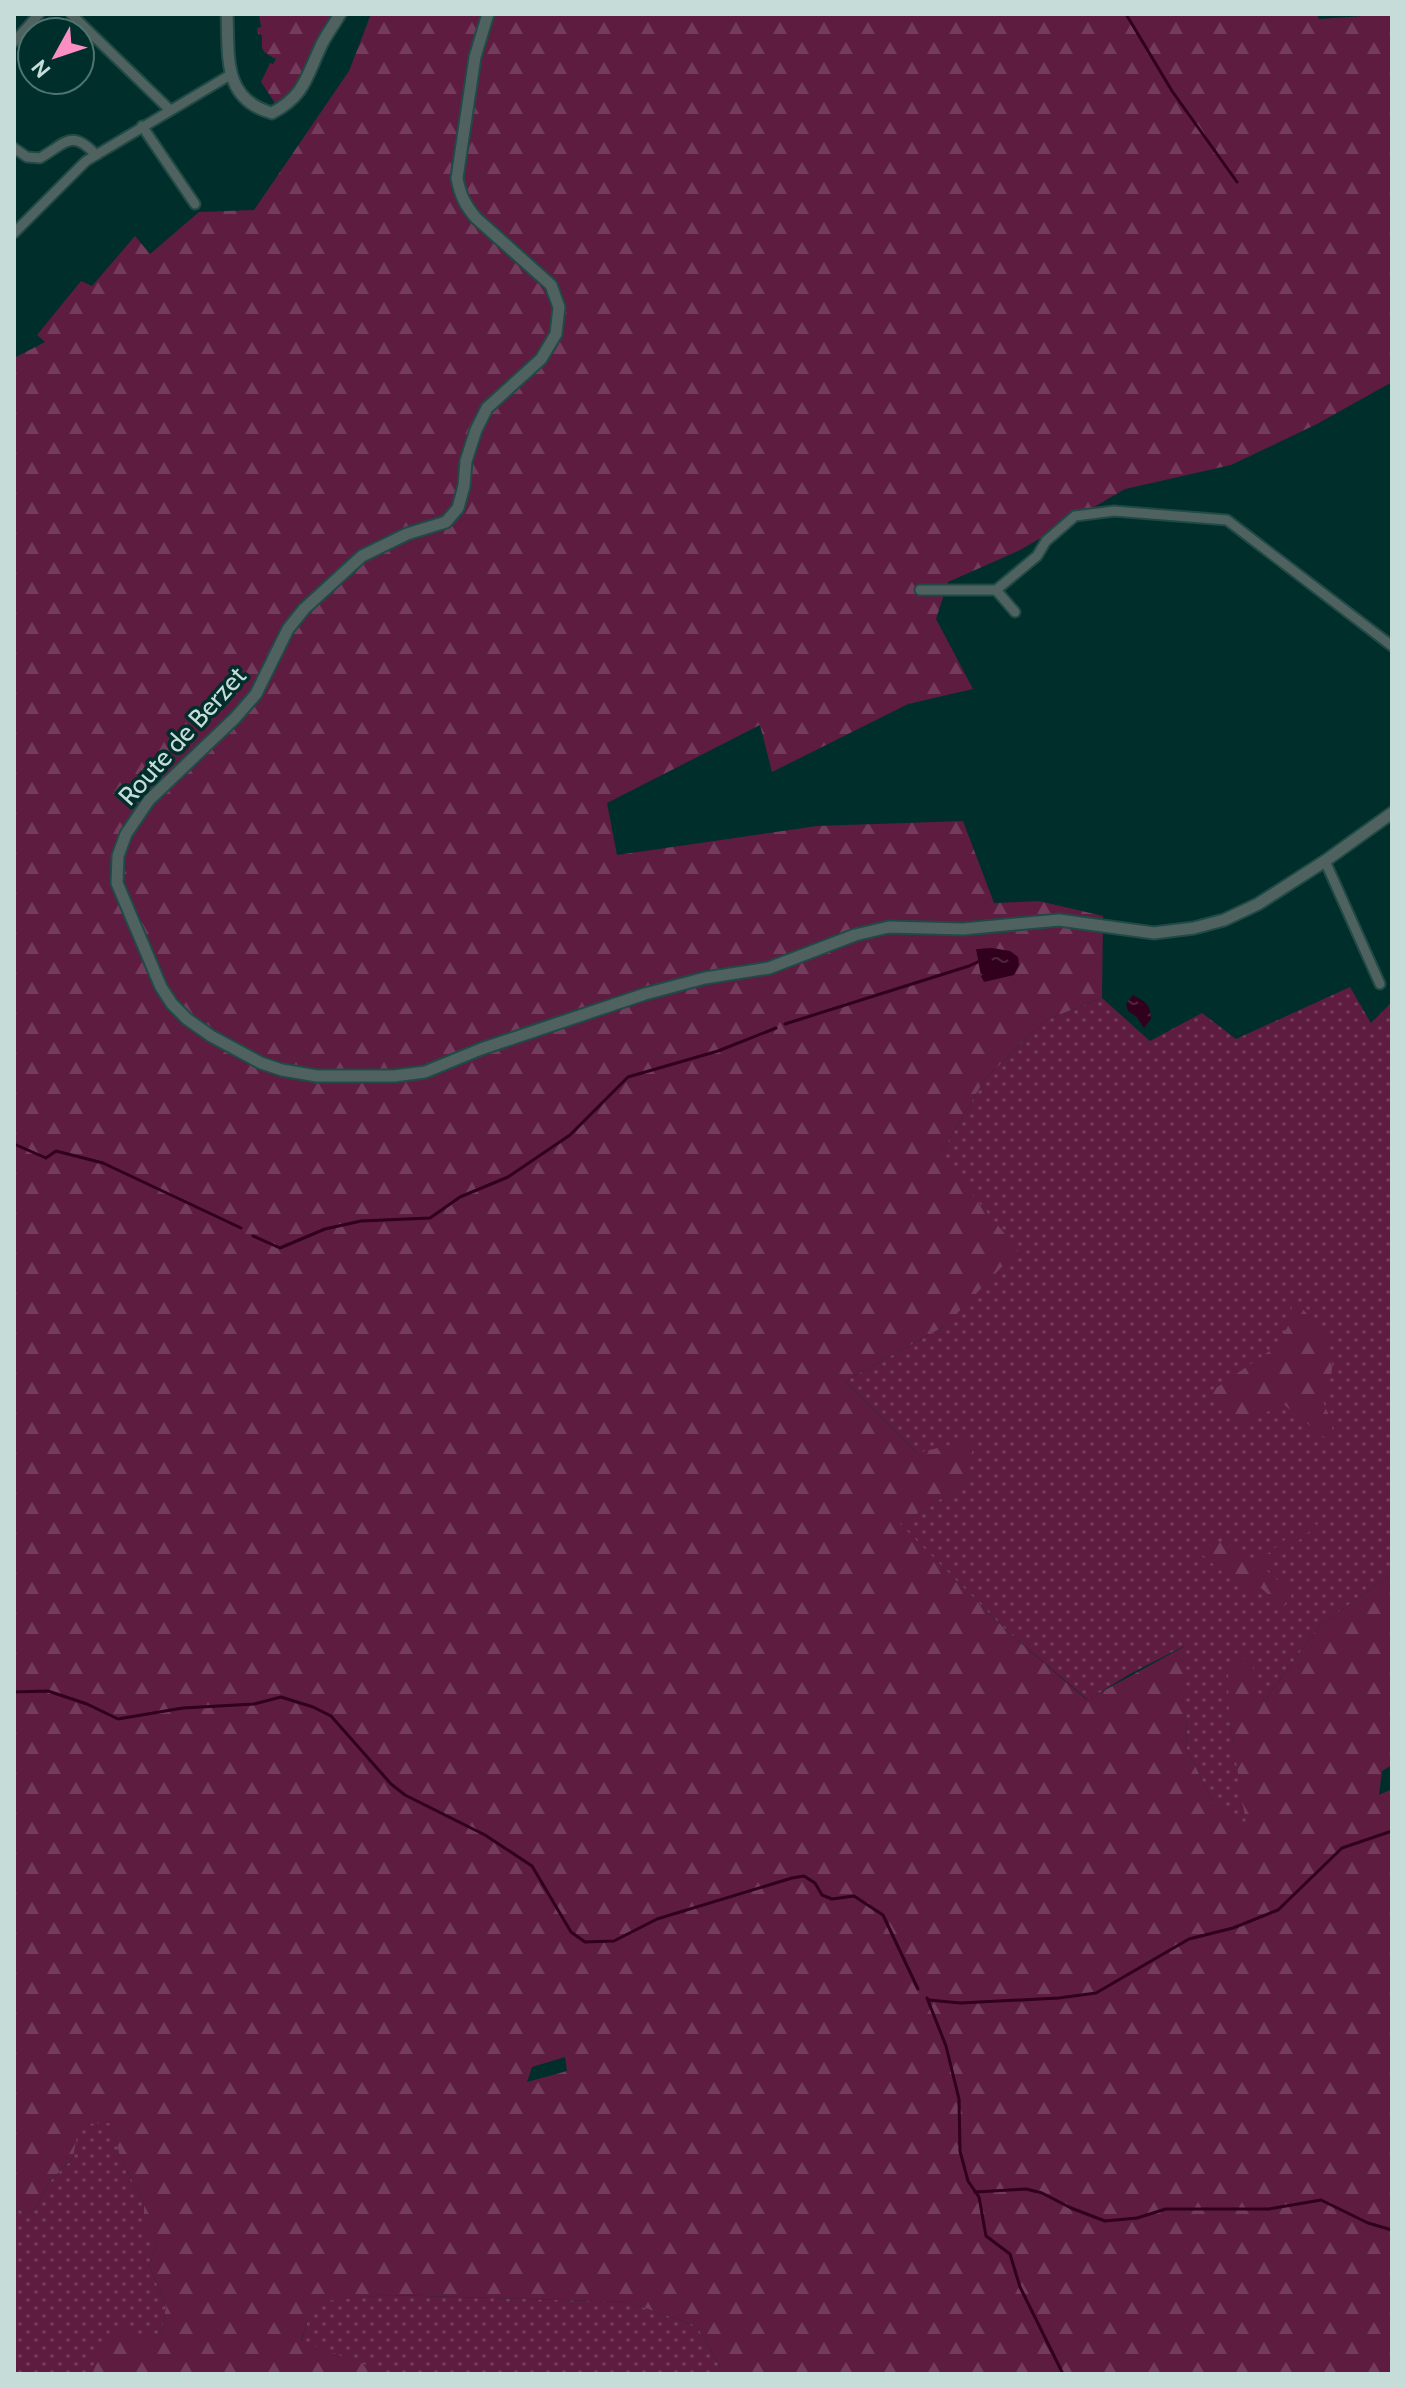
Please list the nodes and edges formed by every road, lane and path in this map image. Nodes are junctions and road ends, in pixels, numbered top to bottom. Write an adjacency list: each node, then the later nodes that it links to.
1 (39, 14): 6 (street)
2 (71, 14): 8 (street)
3 (227, 14): 7 (street)
4 (340, 14): 7 (street)
5 (488, 14): 19 (street, Route de Berzet)
6 (14, 42)
7 (230, 75): 8 (street)
8 (169, 109): 9 (street)
9 (142, 126): 11 (street); 12 (street)
10 (14, 148): 11 (street)
11 (96, 155): 13 (street)
12 (195, 204)
13 (14, 233)
14 (920, 590): 15 (street)
15 (996, 590): 16 (street); 17 (street)
16 (1015, 612)
17 (1392, 646)
18 (1392, 813): 19 (street, Route de Berzet)
19 (1325, 861): 20 (street)
20 (1380, 984)

